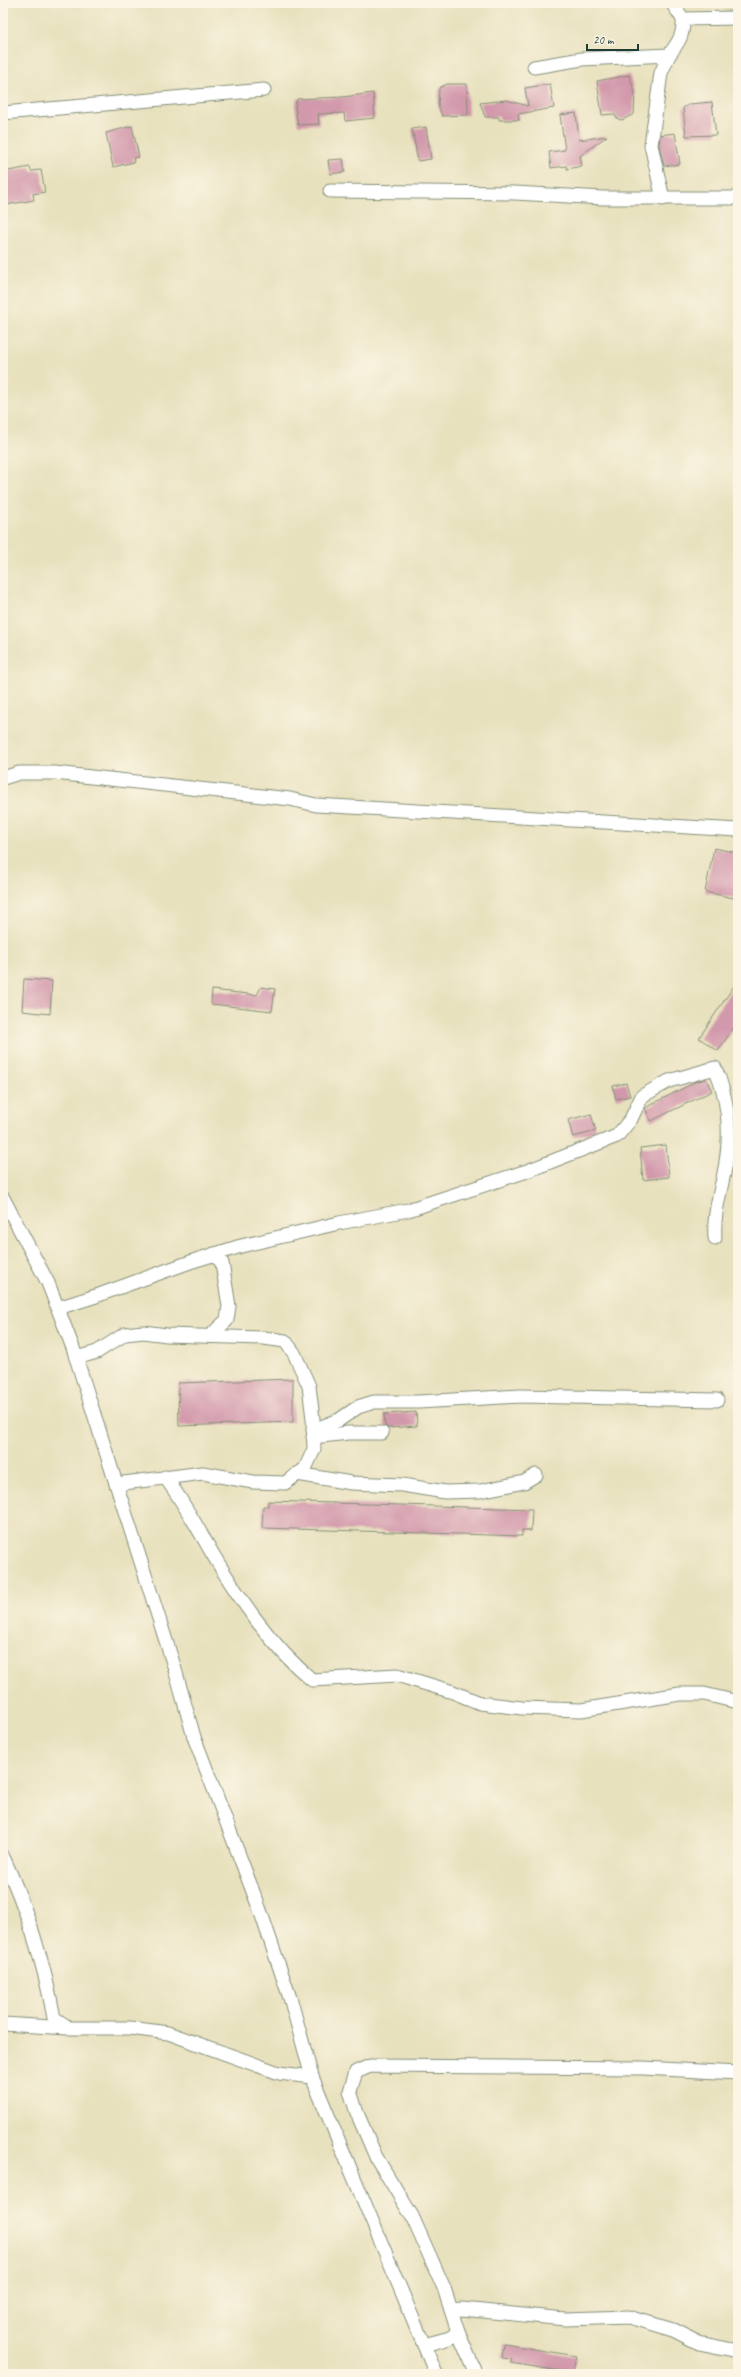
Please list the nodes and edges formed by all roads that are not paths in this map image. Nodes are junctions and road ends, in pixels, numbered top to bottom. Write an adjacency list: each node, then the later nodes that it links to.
1 (672, 3): 3 (street)
2 (738, 18): 3 (street)
3 (683, 20): 4 (street)
4 (669, 55): 5 (street); 10 (street)
5 (534, 67)
6 (264, 90): 7 (street)
7 (3, 113)
8 (330, 191): 10 (street)
9 (738, 198): 10 (street)
10 (662, 199)
11 (3, 778): 12 (street)
12 (738, 830)
13 (733, 1109): 15 (street); 16 (street)
14 (3, 1198): 17 (street)
15 (715, 1238)
16 (214, 1254): 17 (street); 18 (street)
17 (58, 1308): 19 (street)
18 (210, 1336): 19 (street); 21 (street)
19 (76, 1358): 26 (street)
20 (717, 1400): 21 (street)
21 (313, 1433): 22 (street); 23 (street)
22 (382, 1433)
23 (297, 1474): 24 (street); 25 (street)
24 (536, 1475)
25 (165, 1477): 26 (street); 27 (street)
26 (116, 1484): 34 (street)
27 (738, 1702)
28 (3, 1857): 29 (street)
29 (54, 2018): 31 (street); 32 (street)
30 (3, 2024): 31 (street)
31 (42, 2026): 32 (street)
32 (69, 2028): 34 (street)
33 (738, 2073): 35 (street)
34 (312, 2077): 37 (street)
35 (451, 2310): 36 (street); 38 (street)
36 (458, 2332): 37 (street); 40 (street)
37 (424, 2345): 39 (street)
38 (738, 2351)
39 (436, 2374)
40 (476, 2374)

